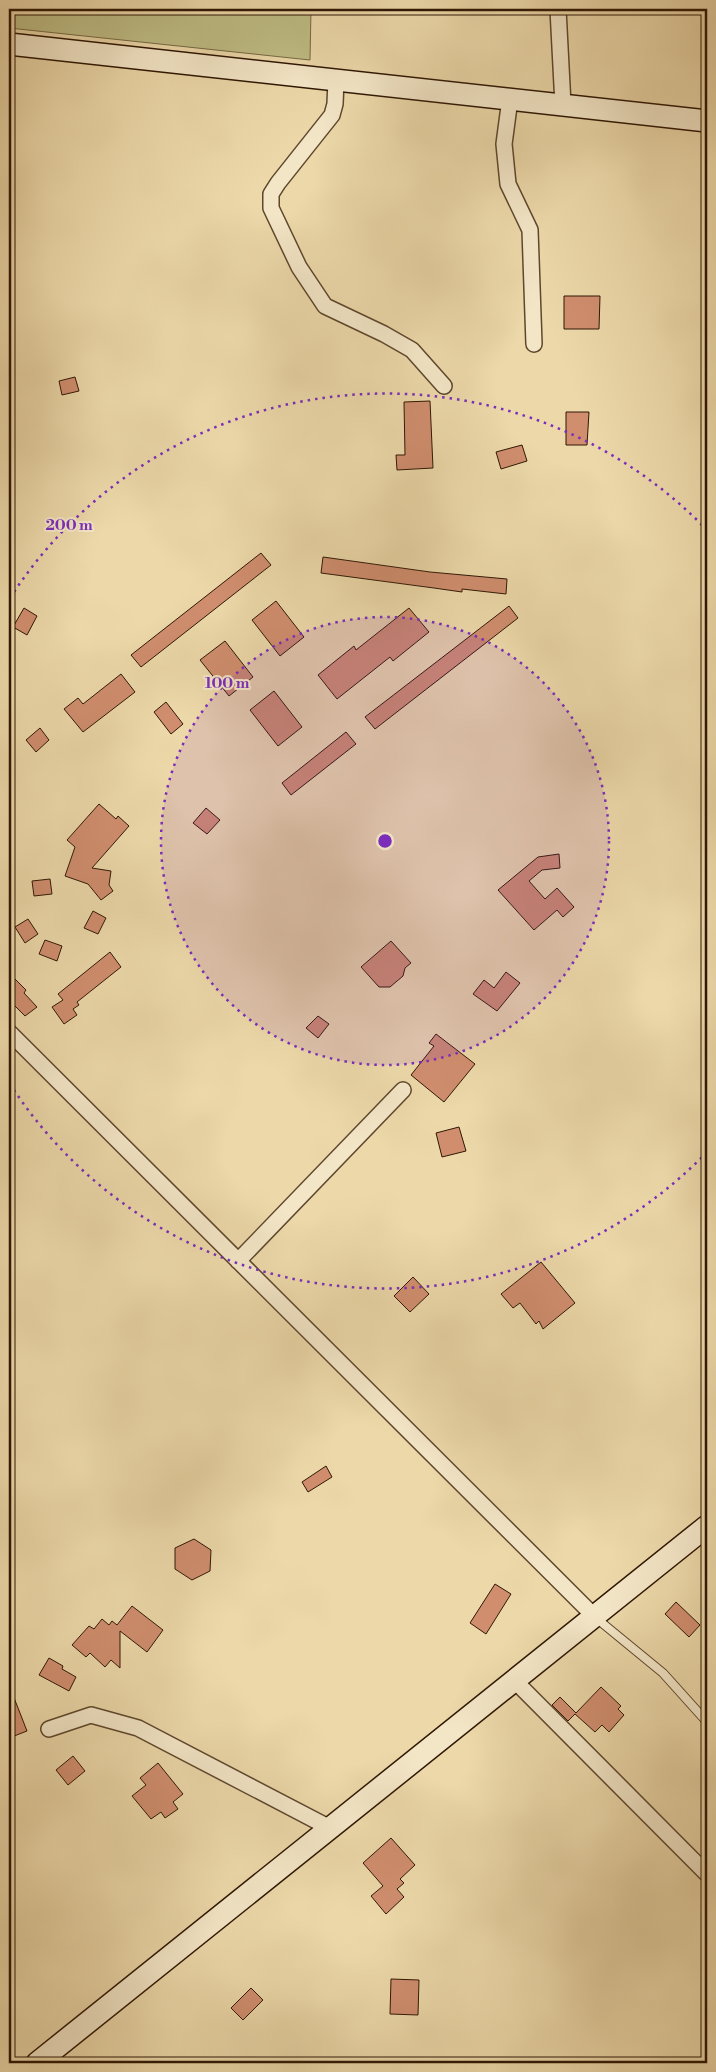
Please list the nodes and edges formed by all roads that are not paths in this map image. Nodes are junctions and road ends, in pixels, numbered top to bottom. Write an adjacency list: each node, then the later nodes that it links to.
1 (558, 9): 5 (street)
2 (9, 44): 3 (street)
3 (336, 80): 4 (street); 8 (street)
4 (510, 99): 5 (street); 7 (street)
5 (563, 105): 6 (street)
6 (707, 121)
7 (534, 344)
8 (444, 386)
9 (9, 1032): 11 (street)
10 (403, 1090): 11 (street)
11 (238, 1261): 13 (street)
12 (707, 1526): 13 (street)
13 (594, 1616): 14 (street); 15 (lane)
14 (514, 1680): 17 (street); 18 (street)
15 (707, 1722)
16 (49, 1729): 17 (street)
17 (330, 1828): 19 (street)
18 (707, 1874)
19 (37, 2063)

